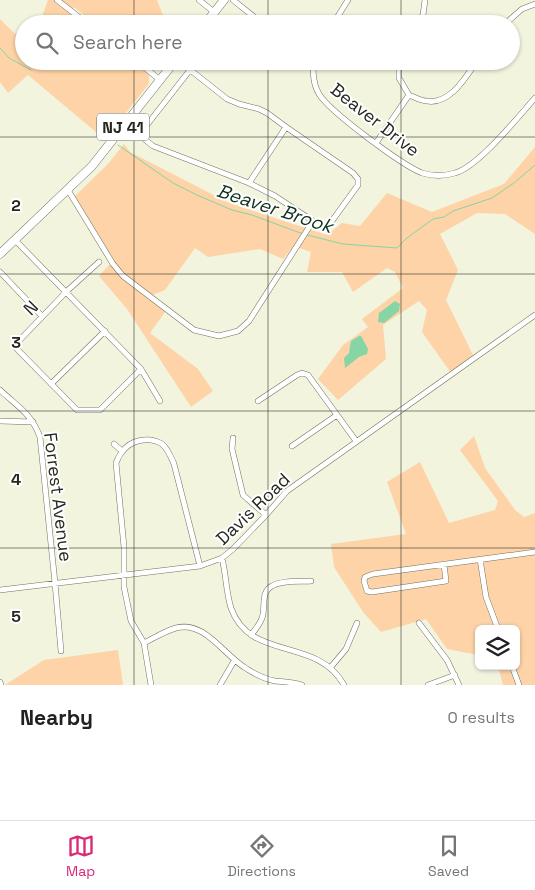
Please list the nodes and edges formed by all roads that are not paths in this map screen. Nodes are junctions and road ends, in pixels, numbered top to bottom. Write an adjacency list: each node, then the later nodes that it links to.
1 (57, 0): 9 (street)
2 (198, 0): 8 (street)
3 (224, 0): 8 (main road)
4 (233, 0): 11 (street)
5 (348, 0): 12 (street)
6 (425, 0): 13 (street)
7 (535, 4): 14 (street)
8 (214, 12): 10 (main road)
9 (76, 15)
10 (212, 15)
11 (252, 15)
12 (339, 15)
13 (423, 15)
14 (515, 15)
15 (148, 70): 21 (street)
16 (169, 70): 21 (main road, NJ 41)
17 (190, 70): 25 (street); 26 (street)
18 (314, 70): 27 (street, Beaver Drive)
19 (399, 70): 22 (street)
20 (470, 70): 22 (street)
21 (160, 80): 24 (main road, NJ 41)
22 (409, 95): 27 (street)
23 (535, 98): 27 (street, Beaver Drive)
24 (126, 124): 26 (street); 29 (main road, NJ 41)
25 (286, 127): 28 (street); 30 (street)
26 (139, 135): 28 (street)
27 (376, 143)
28 (249, 183): 30 (street)
29 (68, 190): 30 (street); 31 (main road, NJ 41)
30 (313, 220)
31 (15, 240): 32 (main road, NJ 41); 35 (street)
32 (0, 254)
33 (99, 262): 35 (street, N)
34 (0, 272): 37 (street)
35 (67, 292): 37 (street, N); 38 (street)
36 (535, 315): 48 (street, Davis Road)
37 (42, 316): 40 (street, N)
38 (105, 331): 39 (street); 40 (street)
39 (141, 369): 40 (street); 43 (street)
40 (51, 384)
41 (0, 390): 46 (street, Forrest Avenue)
42 (258, 400): 44 (street)
43 (160, 401)
44 (337, 415): 48 (street); 50 (street)
45 (0, 421): 46 (street)
46 (33, 422): 60 (street, Forrest Avenue)
47 (233, 438): 52 (street)
48 (356, 441): 52 (street, Davis Road)
49 (114, 444): 51 (street)
50 (292, 446)
51 (122, 451): 57 (street); 58 (street)
52 (266, 515): 54 (street, Davis Road)
53 (535, 552): 55 (street)
54 (222, 558): 57 (street, Davis Road); 65 (street)
55 (480, 559): 56 (street); 64 (street)
56 (444, 564): 56 (street)
57 (200, 566): 58 (street, Davis Road)
58 (123, 575): 60 (street, Davis Road); 66 (street)
59 (311, 581): 65 (street)
60 (55, 583): 61 (street, Davis Road); 67 (street, Forrest Avenue)
61 (0, 590)
62 (357, 623): 69 (street)
63 (419, 623): 71 (street)
64 (496, 625)
65 (251, 635): 69 (street)
66 (144, 643): 68 (street); 72 (street)
67 (61, 651)
68 (234, 661): 73 (street); 74 (street)
69 (330, 668): 75 (street)
70 (513, 670): 78 (street)
71 (455, 675): 76 (street); 77 (street)
72 (151, 685)
73 (220, 685)
74 (302, 685)
75 (344, 685)
76 (428, 685)
77 (458, 685)
78 (519, 685)

